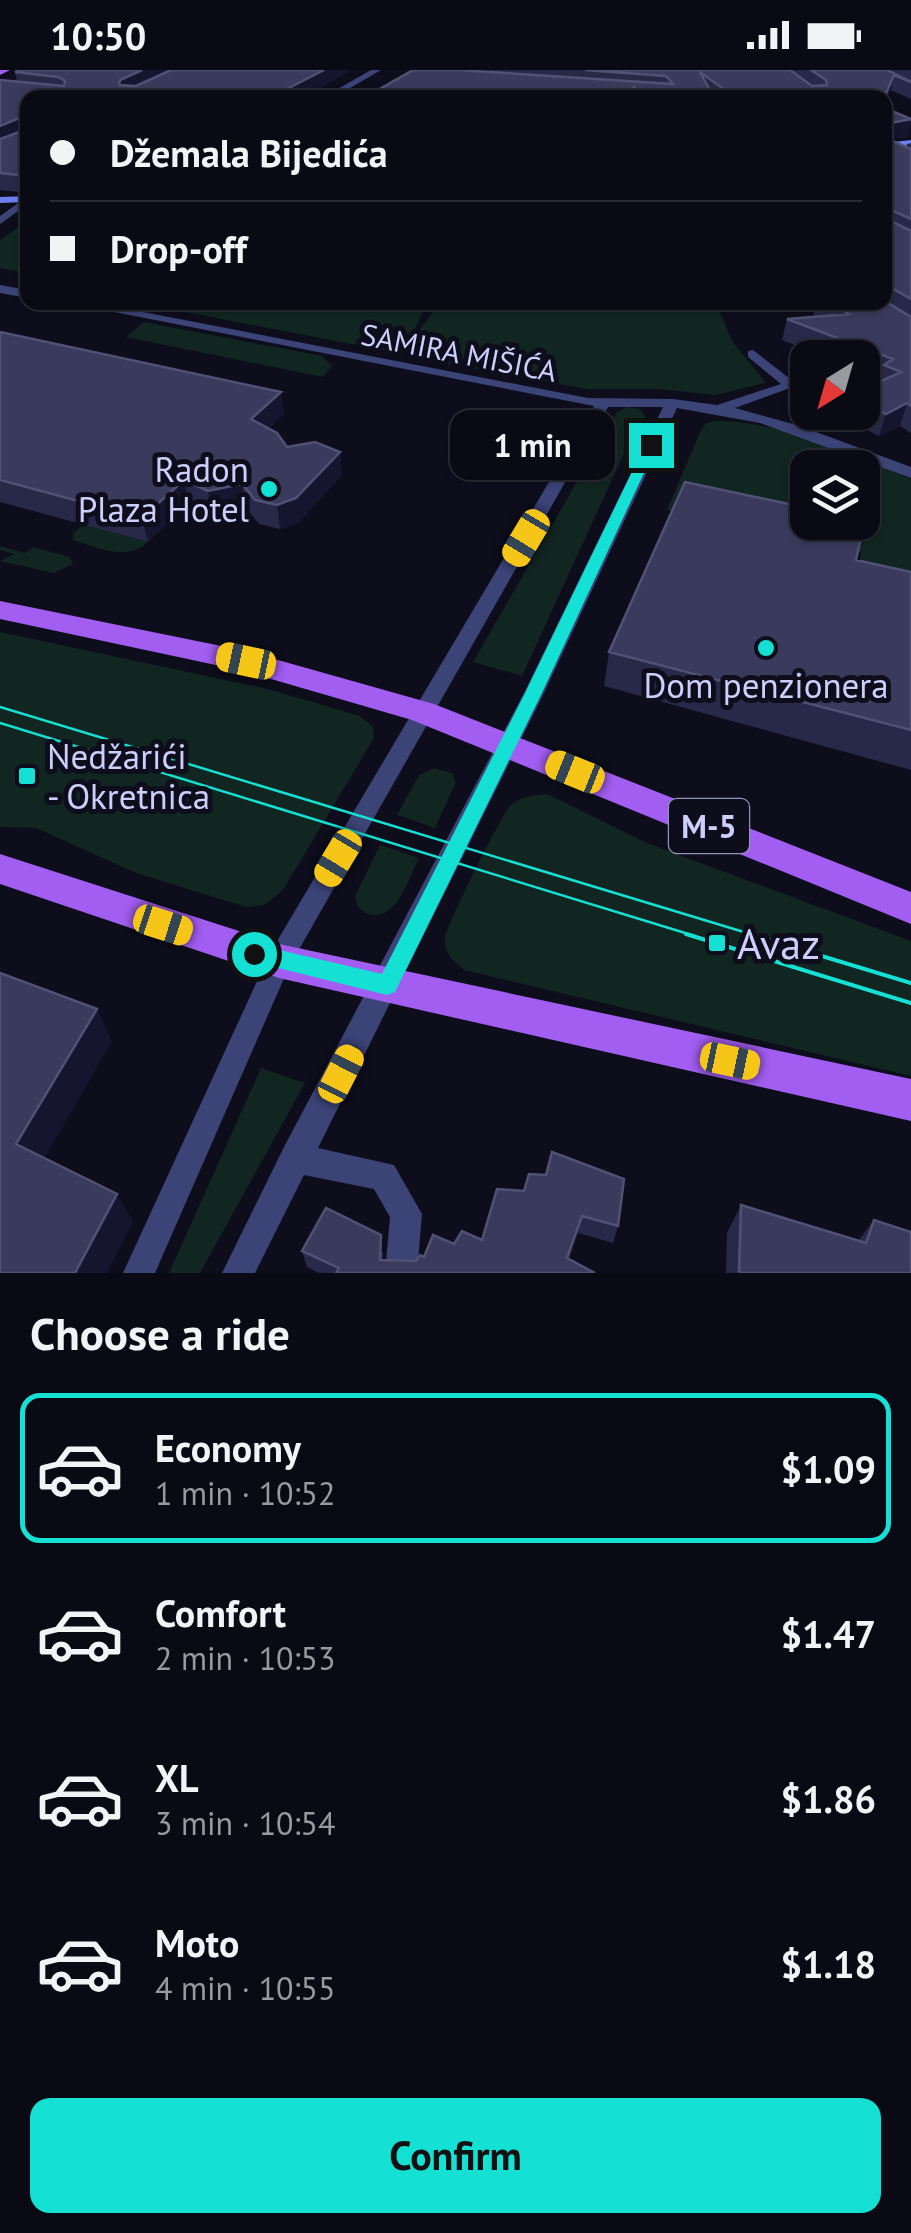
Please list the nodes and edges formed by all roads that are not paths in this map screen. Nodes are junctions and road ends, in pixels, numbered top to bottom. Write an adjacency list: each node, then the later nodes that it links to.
1 (377, 70): 2 (street)
2 (341, 90)
3 (20, 205): 4 (street)
4 (0, 221)
5 (113, 310): 7 (street, SAMIRA MIŠIĆA)
6 (753, 354): 9 (street)
7 (603, 402): 8 (street, SAMIRA MIŠIĆA); 12 (street)
8 (672, 403): 9 (street, SAMIRA MIŠIĆA); 13 (street)
9 (719, 410): 10 (street, SAMIRA MIŠIĆA)
10 (911, 473)
11 (0, 610): 12 (main road, M-5)
12 (422, 712): 13 (main road, M-5); 16 (street)
13 (506, 745): 15 (main road, M-5); 17 (street)
14 (0, 869): 16 (main road)
15 (911, 908)
16 (279, 961): 17 (main road); 20 (street)
17 (387, 985): 18 (main road); 19 (street)
18 (911, 1100)
19 (295, 1158): 21 (street); 22 (street)
20 (140, 1273)
21 (238, 1273)
22 (402, 1273)

